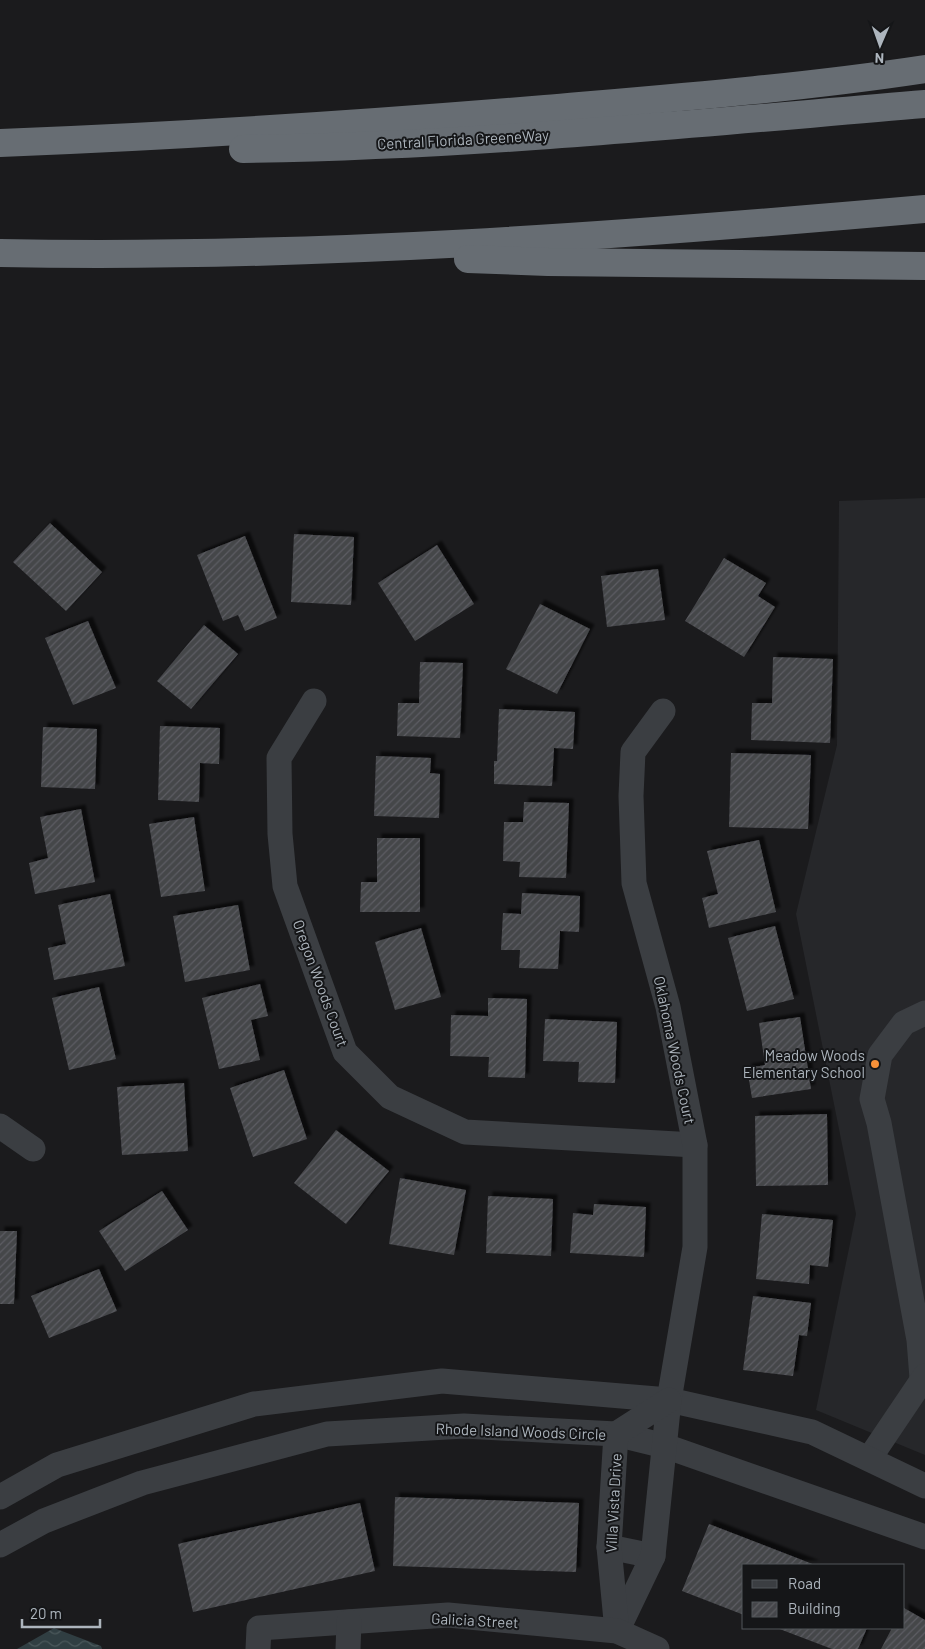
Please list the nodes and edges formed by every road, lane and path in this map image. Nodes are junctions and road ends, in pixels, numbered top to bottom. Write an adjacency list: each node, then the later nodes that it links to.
1 (925, 68): 3 (highway)
2 (925, 104): 4 (highway, Central Florida GreeneWay)
3 (0, 143)
4 (0, 149)
5 (925, 209): 6 (highway)
6 (276, 252): 7 (highway); 8 (highway)
7 (0, 253)
8 (925, 266)
9 (314, 701): 13 (street, Oregon Woods Court)
10 (663, 710): 13 (street, Oklahoma Woods Court)
11 (925, 1013): 15 (street)
12 (0, 1126): 14 (street)
13 (695, 1145): 16 (street, Oklahoma Woods Court)
14 (33, 1149)
15 (924, 1377): 19 (street)
16 (669, 1400): 17 (street); 18 (street, Oklahoma Woods Court); 19 (street); 21 (street)
17 (616, 1434): 18 (street, Rhode Island Woods Circle); 23 (street, Rhode Island Woods Circle); 24 (street, Villa Vista Drive)
18 (665, 1446): 22 (street, Rhode Island Woods Circle); 25 (street)
19 (869, 1459): 20 (street)
20 (925, 1486)
21 (0, 1497)
22 (925, 1537)
23 (0, 1545)
24 (609, 1547): 25 (street); 28 (street, Villa Vista Drive)
25 (653, 1556): 28 (street)
26 (349, 1622): 27 (street, Galicia Street); 28 (street, Galicia Street); 29 (street)
27 (259, 1639)
28 (617, 1640): 30 (street, Galicia Street)
29 (348, 1649)
30 (657, 1649)

